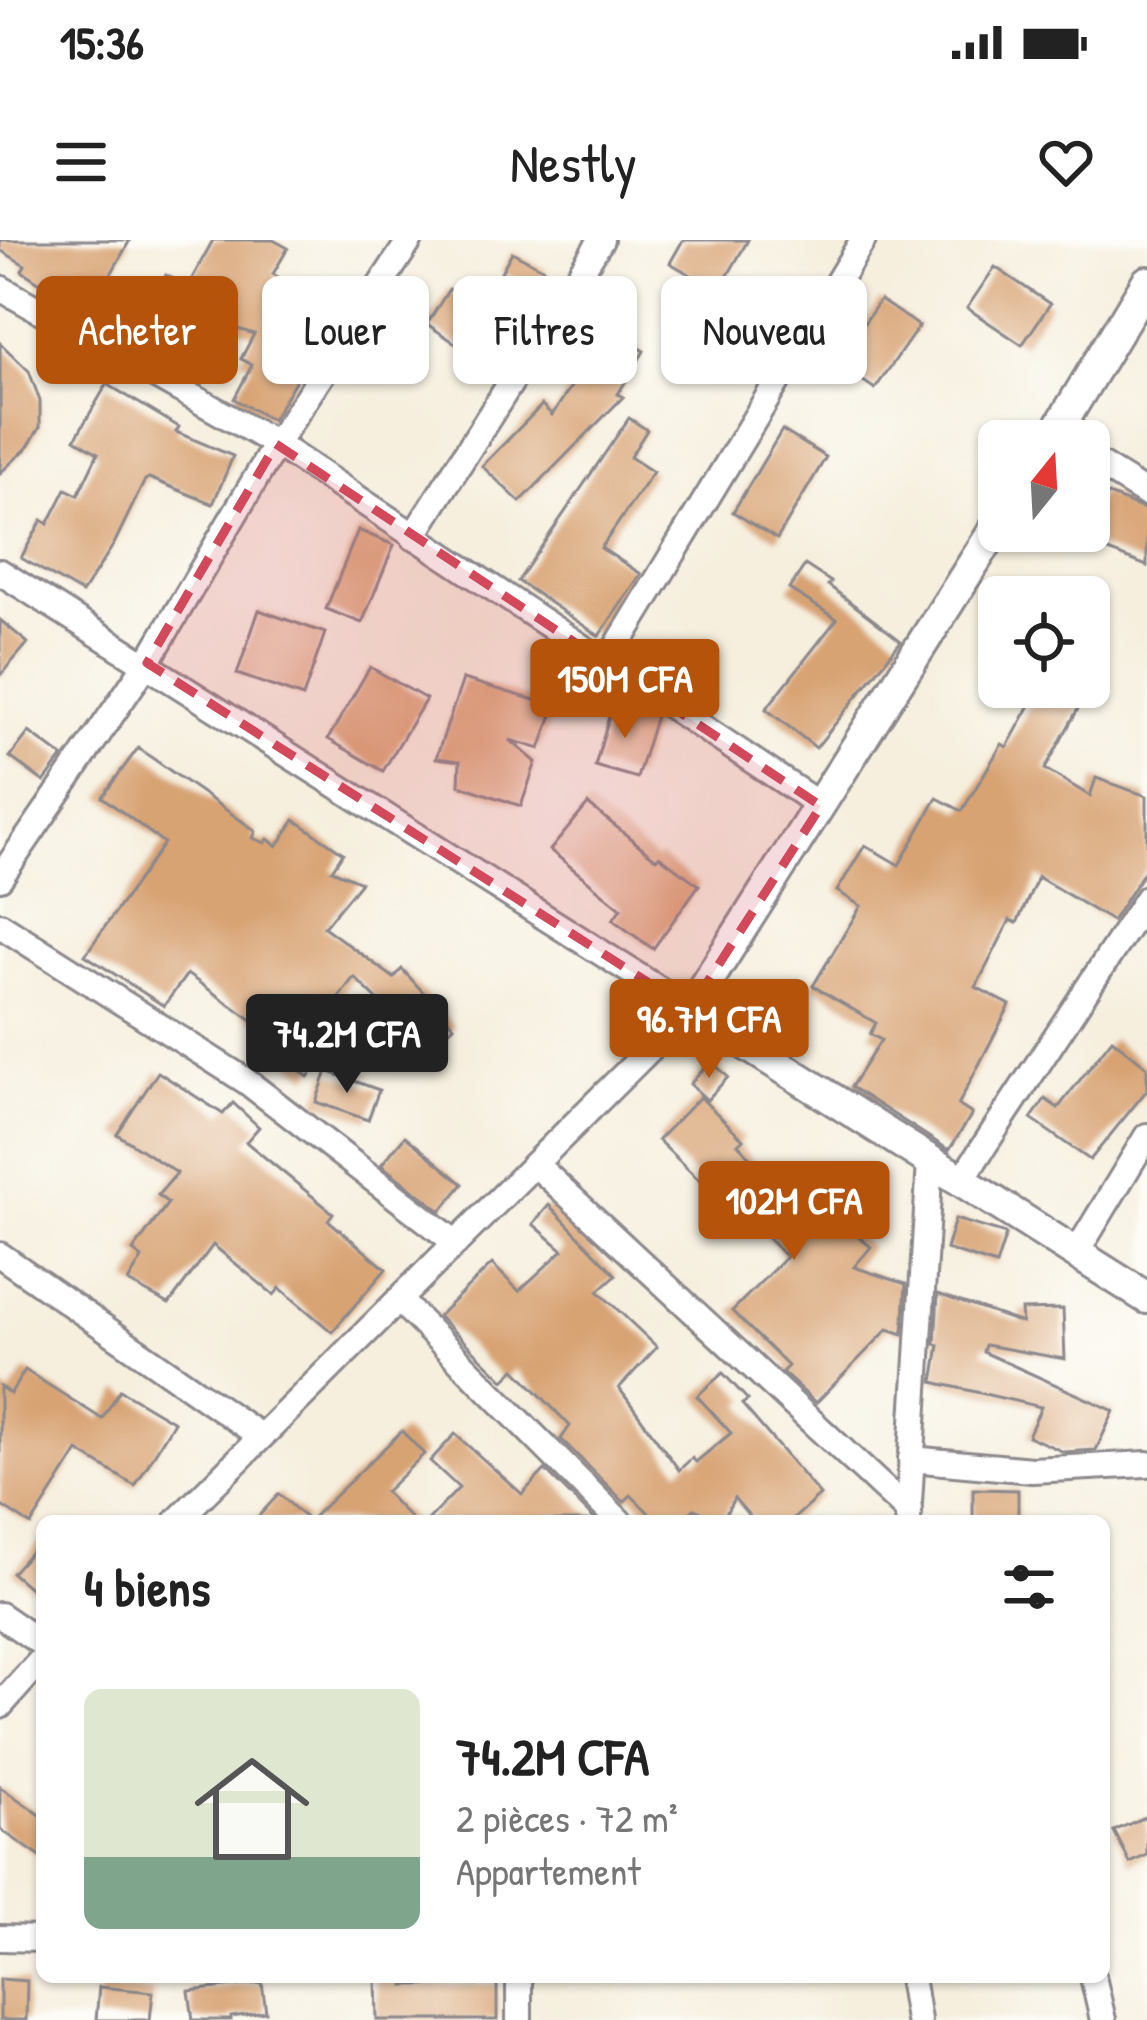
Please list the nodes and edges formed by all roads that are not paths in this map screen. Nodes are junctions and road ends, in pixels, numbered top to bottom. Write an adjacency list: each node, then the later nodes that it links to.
1 (410, 240): 7 (street)
2 (602, 240): 10 (street)
3 (862, 240): 14 (street)
4 (1147, 282): 6 (street)
5 (0, 288): 7 (street)
6 (1067, 420)
7 (276, 444): 10 (street); 13 (street)
8 (1110, 471): 9 (street)
9 (1147, 494)
10 (413, 537): 14 (street)
11 (981, 552): 15 (street)
12 (0, 572): 13 (street)
13 (147, 662): 16 (street); 19 (street)
14 (605, 666): 15 (street)
15 (821, 806): 19 (street)
16 (0, 878)
17 (1147, 898): 23 (street)
18 (0, 925): 24 (street)
19 (690, 1009): 21 (street); 22 (street)
20 (1147, 1136): 26 (street)
21 (930, 1162): 23 (street); 30 (street)
22 (536, 1164): 24 (street); 34 (street)
23 (961, 1181): 26 (street)
24 (456, 1243): 28 (street)
25 (0, 1255): 29 (street)
26 (1075, 1255): 27 (street)
27 (1147, 1298)
28 (399, 1300): 29 (street); 33 (street)
29 (260, 1436): 32 (street)
30 (911, 1459): 31 (street); 35 (street)
31 (1147, 1464)
32 (183, 1515)
33 (613, 1515)
34 (908, 1515)
35 (909, 1515)
36 (0, 1615): 37 (street)
37 (36, 1640)
38 (36, 1666): 39 (street)
39 (0, 1706)
40 (0, 1938): 41 (street)
41 (36, 1940)
42 (519, 1983): 45 (street)
43 (912, 1983): 46 (street)
44 (1095, 1983): 47 (street)
45 (519, 2020)
46 (918, 2020)
47 (1103, 2020)

